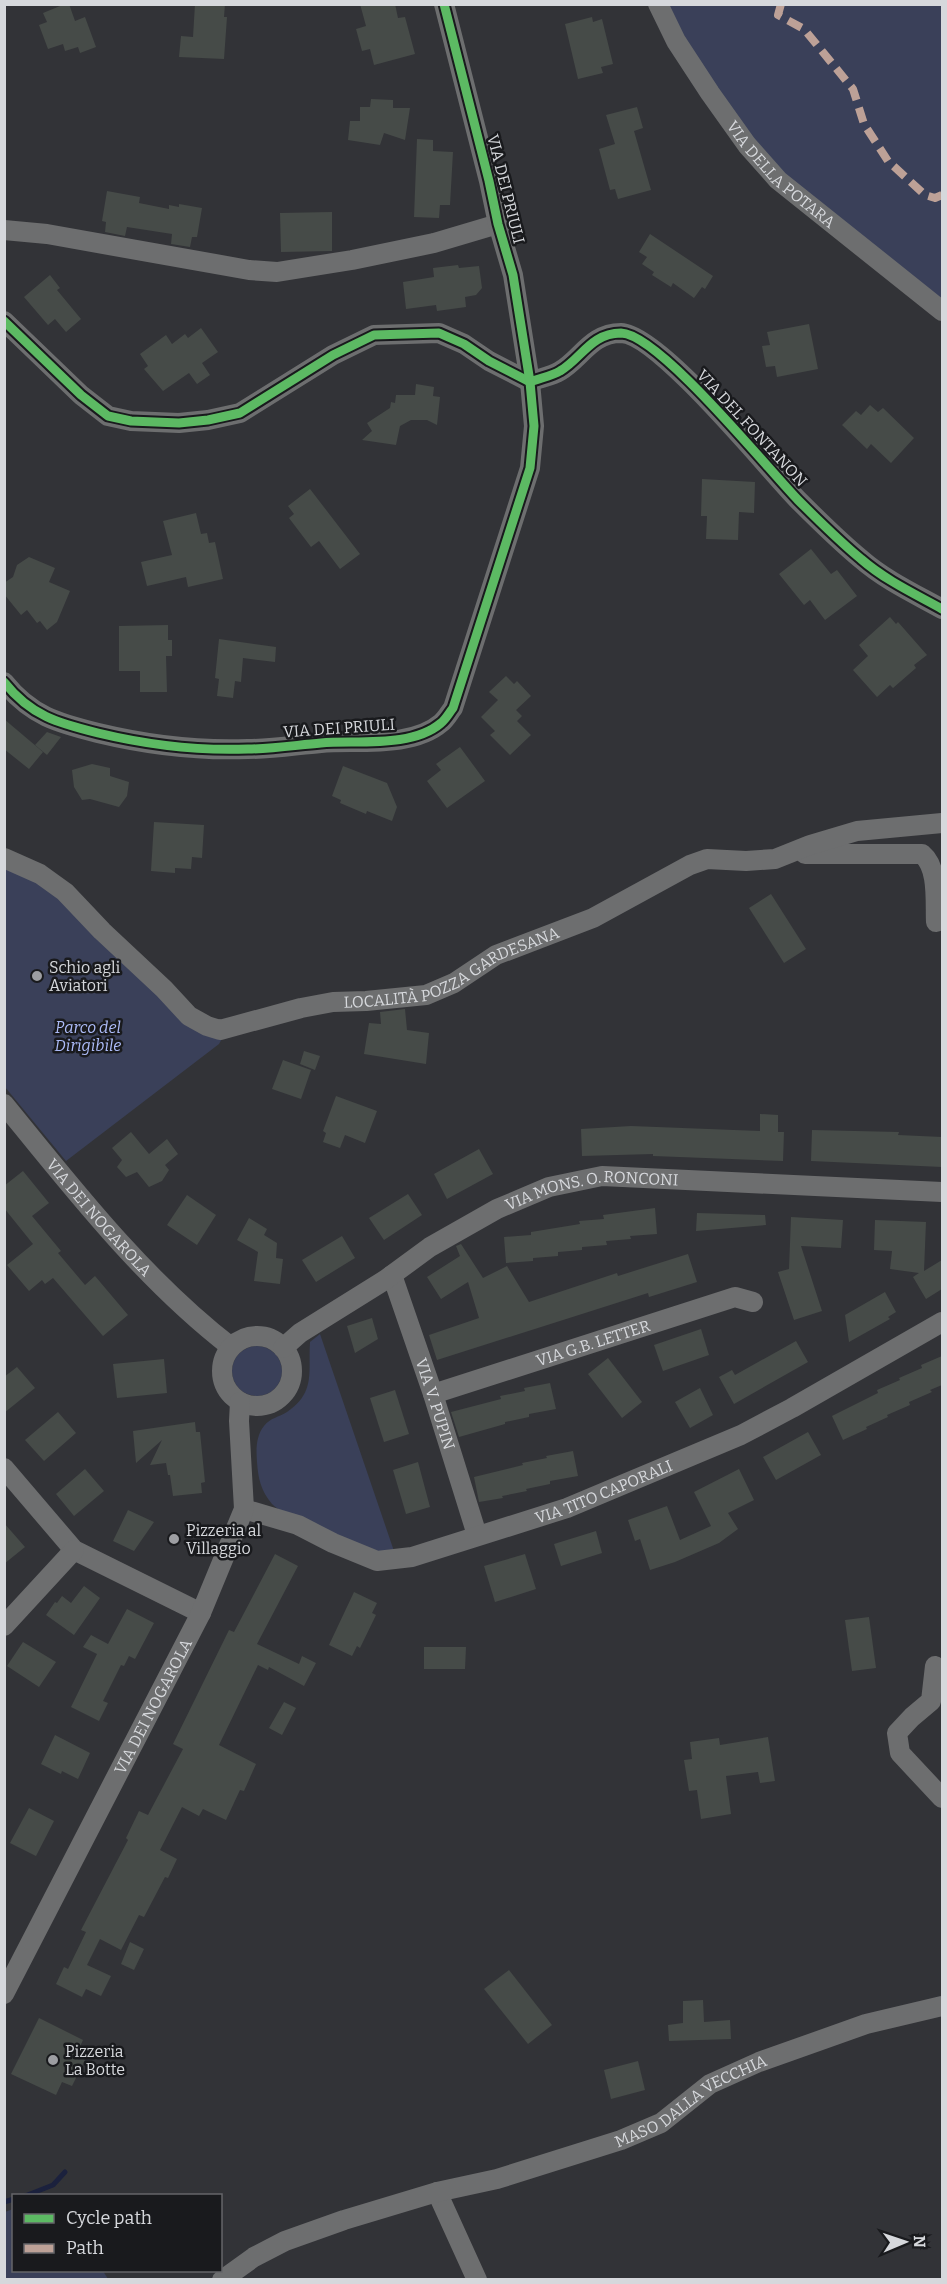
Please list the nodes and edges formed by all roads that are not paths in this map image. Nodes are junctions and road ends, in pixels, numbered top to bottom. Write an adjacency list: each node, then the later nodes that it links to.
1 (444, 4): 3 (street, VIA DEI PRIULI)
2 (658, 4): 5 (street, VIA DELLA POTARA)
3 (498, 224): 4 (street, VIA DEI PRIULI); 7 (street, VIA DEI PRIULI)
4 (4, 230)
5 (942, 311)
6 (4, 321): 7 (street)
7 (530, 382): 8 (street, VIA DEL FONTANON); 9 (street, VIA DEI PRIULI)
8 (942, 609)
9 (4, 682)
10 (942, 823): 11 (street, LOCALITÀ POZZA GARDESANA)
11 (790, 855): 12 (street, LOCALITÀ POZZA GARDESANA); 13 (street)
12 (4, 858)
13 (936, 922)
14 (4, 1104): 19 (street, VIA DEI NOGAROLA)
15 (942, 1192): 16 (street, VIA MONS. O. RONCONI)
16 (392, 1275): 20 (street, VIA MONS. O. RONCONI); 21 (street, VIA V. PUPIN)
17 (753, 1302): 21 (street, VIA G.B. LETTER)
18 (942, 1322): 25 (street, VIA TITO CAPORALI)
19 (231, 1347): 20 (street); 22 (street)
20 (283, 1348): 22 (street)
21 (433, 1394): 25 (street, VIA V. PUPIN)
22 (240, 1402): 24 (street, VIA DEI NOGAROLA)
23 (4, 1468): 26 (street)
24 (244, 1509): 25 (street, VIA TITO CAPORALI); 27 (street, VIA DEI NOGAROLA)
25 (477, 1535)
26 (74, 1550): 27 (street); 28 (street)
27 (201, 1613): 32 (street, VIA DEI NOGAROLA)
28 (4, 1626)
29 (936, 1666): 30 (street)
30 (937, 1703): 31 (street)
31 (942, 1798)
32 (4, 1994)
33 (942, 2006): 34 (street, MASO DALLA VECCHIA)
34 (437, 2192): 35 (street, MASO DALLA VECCHIA); 36 (street)
35 (222, 2280)
36 (477, 2280)

